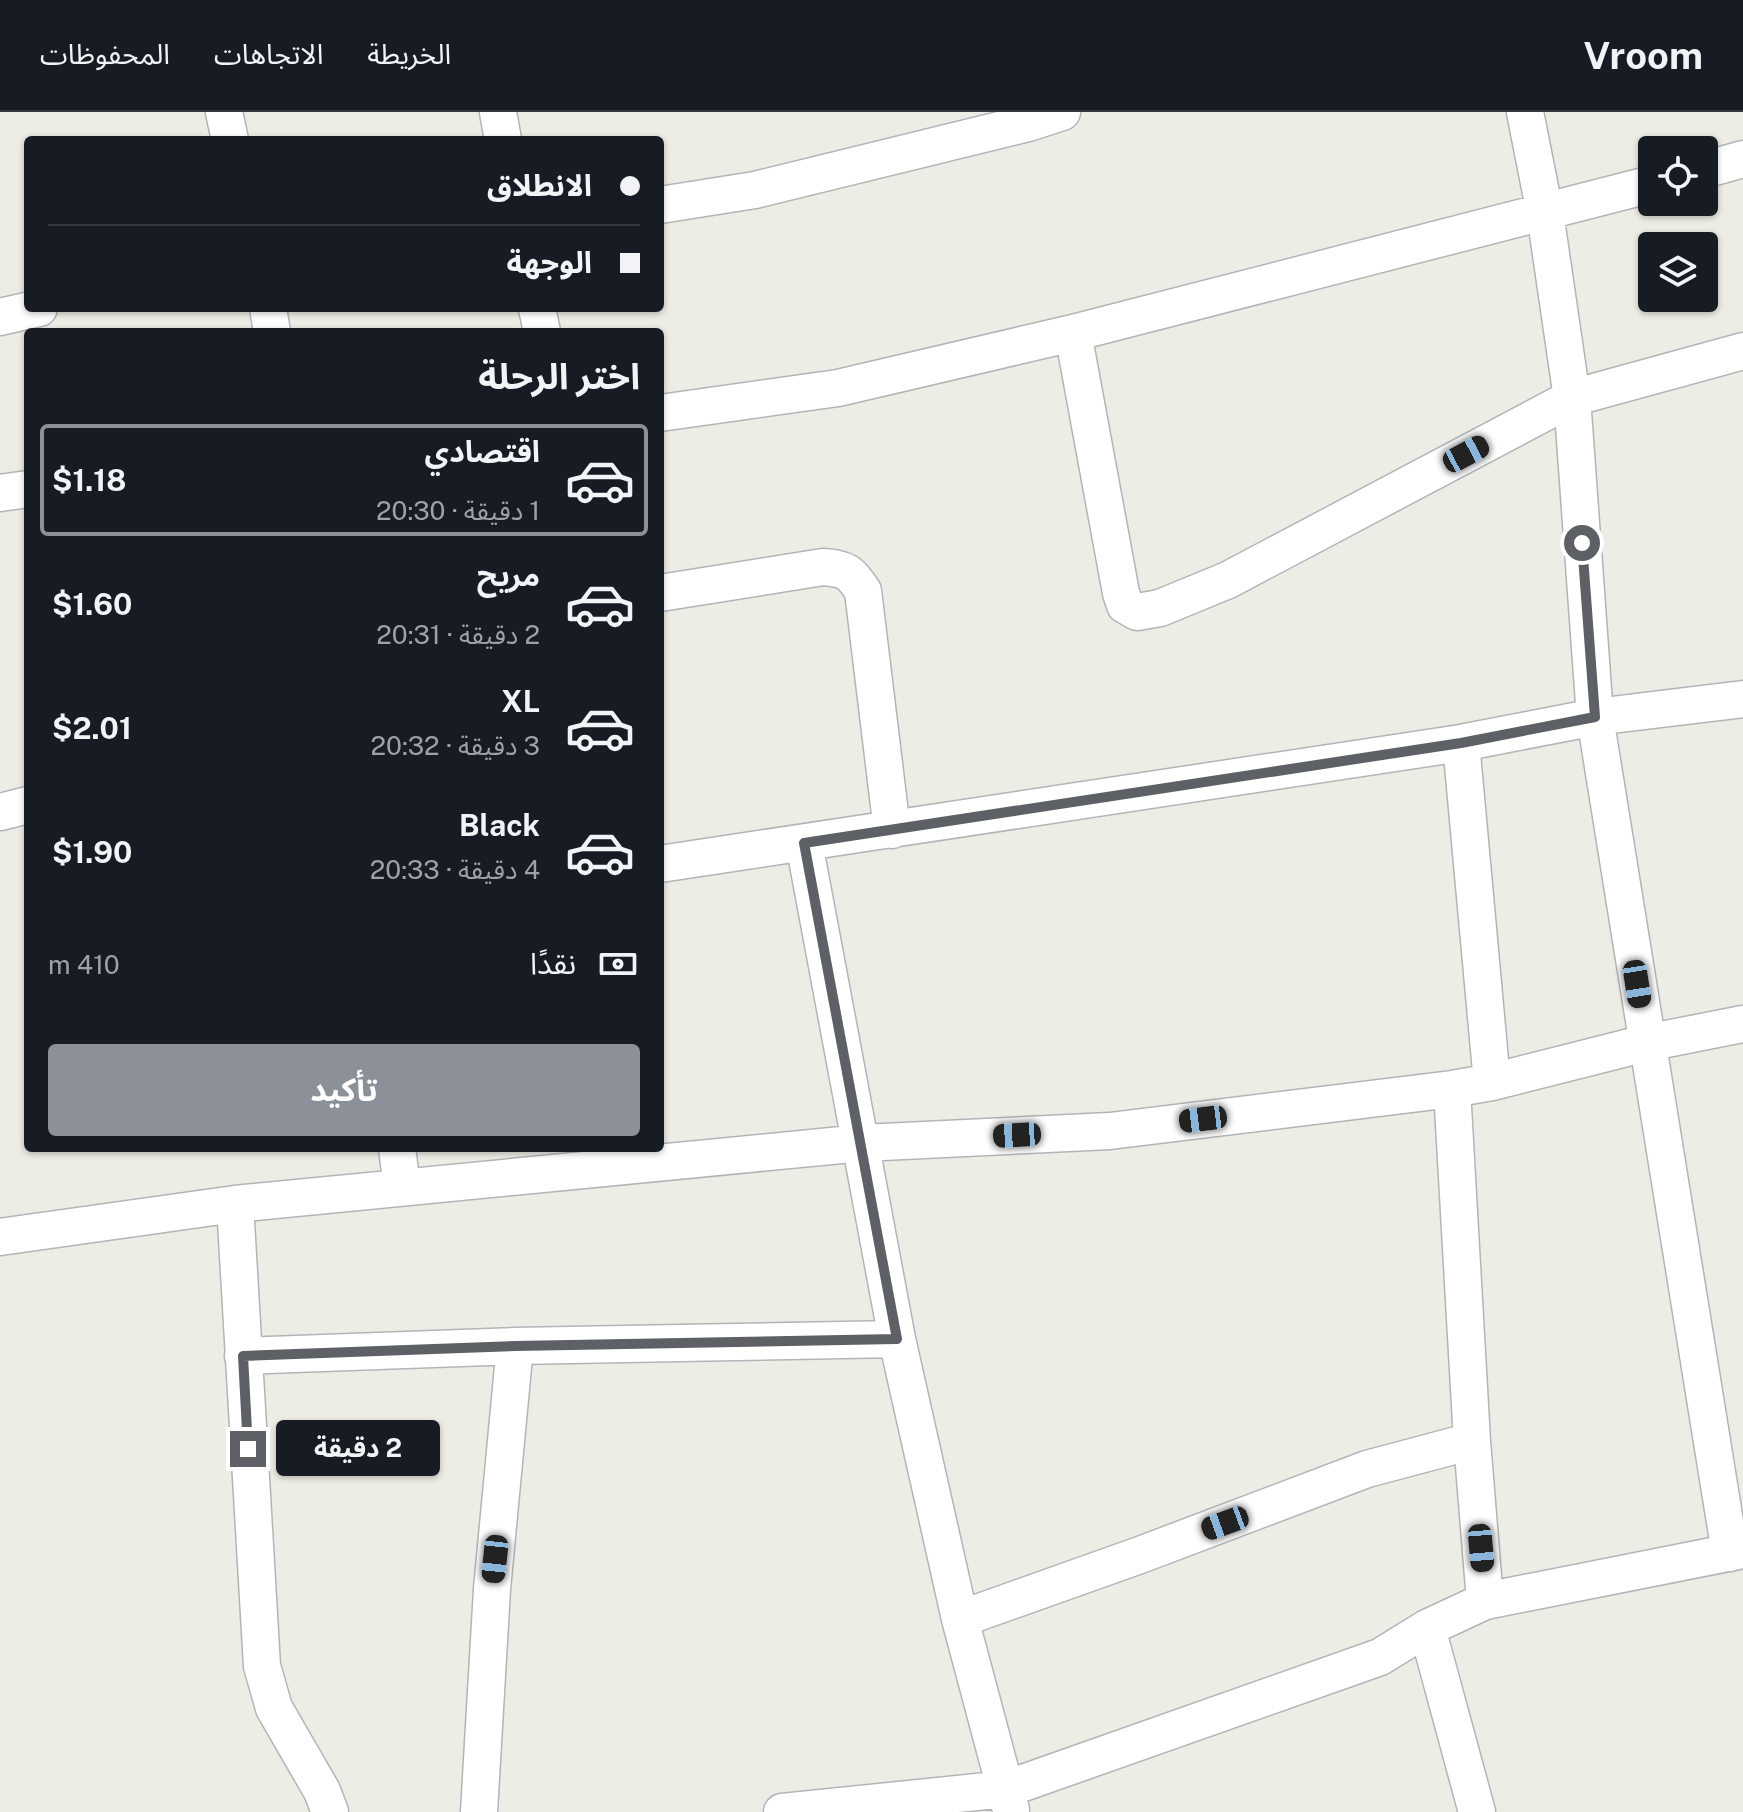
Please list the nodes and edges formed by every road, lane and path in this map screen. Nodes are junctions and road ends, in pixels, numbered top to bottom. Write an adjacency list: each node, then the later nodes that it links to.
1 (224, 112): 5 (street)
2 (498, 112): 6 (street)
3 (1062, 112): 10 (street)
4 (1525, 112): 11 (street)
5 (229, 136)
6 (502, 136)
7 (1743, 159): 8 (street)
8 (1718, 166)
9 (1638, 188): 11 (street)
10 (664, 204)
11 (1545, 213): 14 (street); 16 (street)
12 (24, 311): 13 (street)
13 (0, 317)
14 (1073, 333): 16 (street); 17 (street)
15 (1743, 351): 16 (street)
16 (1572, 398): 22 (street)
17 (664, 412)
18 (24, 490): 19 (street)
19 (0, 493)
20 (664, 592): 26 (street)
21 (1743, 699): 22 (street)
22 (1595, 717): 23 (street); 30 (street)
23 (1461, 743): 26 (street); 31 (street)
24 (24, 806): 25 (street)
25 (0, 812)
26 (892, 830): 27 (street)
27 (804, 843): 28 (street); 33 (street)
28 (664, 863)
29 (1743, 1024): 30 (street)
30 (1646, 1043): 31 (street); 42 (street)
31 (1492, 1082): 32 (street)
32 (1452, 1089): 33 (street); 41 (street)
33 (862, 1143): 35 (street); 38 (street)
34 (398, 1152): 35 (street)
35 (402, 1187): 36 (street)
36 (235, 1204): 37 (street); 40 (street)
37 (0, 1237)
38 (897, 1339): 39 (street); 44 (street)
39 (515, 1346): 40 (street); 48 (street)
40 (243, 1356): 47 (street)
41 (1472, 1441): 43 (street); 44 (street)
42 (1736, 1552): 43 (street)
43 (1485, 1601): 45 (street)
44 (960, 1619): 46 (street)
45 (1427, 1628): 46 (street); 50 (street)
46 (1008, 1801): 49 (street)
47 (330, 1812)
48 (479, 1812)
49 (782, 1812)
50 (1477, 1812)

